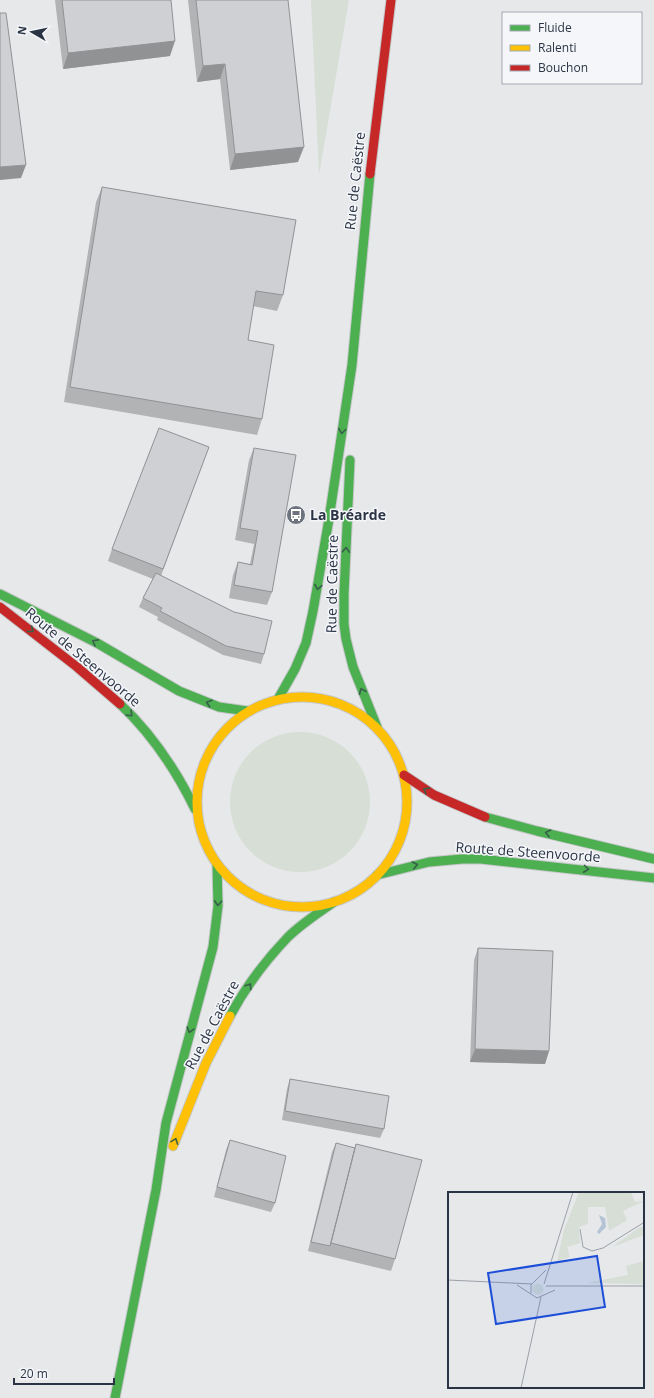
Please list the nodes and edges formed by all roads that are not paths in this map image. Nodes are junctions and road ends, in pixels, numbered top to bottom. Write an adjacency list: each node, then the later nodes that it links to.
1 (391, 0): 2 (main road, Rue de Caëstre)
2 (352, 365): 3 (main road, Rue de Caëstre); 7 (main road, Rue de Caëstre, one-way to 7)
3 (350, 435)
4 (350, 450): 9 (main road, Rue de Caëstre, one-way to 4)
5 (0, 594): 8 (main road, Route de Steenvoorde, one-way to 5)
6 (0, 607): 11 (main road, Route de Steenvoorde, one-way to 11)
7 (278, 699): 8 (main road); 9 (main road)
8 (247, 711): 11 (main road)
9 (377, 727): 10 (main road)
10 (404, 775): 12 (main road, Route de Steenvoorde, one-way to 10); 14 (main road)
11 (196, 812): 13 (main road)
12 (654, 859)
13 (217, 864): 16 (main road); 17 (main road, Rue de Caëstre, one-way to 17)
14 (378, 875): 15 (main road, Route de Steenvoorde, one-way to 15); 16 (main road)
15 (654, 878)
16 (334, 902): 17 (main road, Rue de Caëstre, one-way to 16)
17 (156, 1190): 18 (main road, Rue de Caëstre)
18 (114, 1398)

